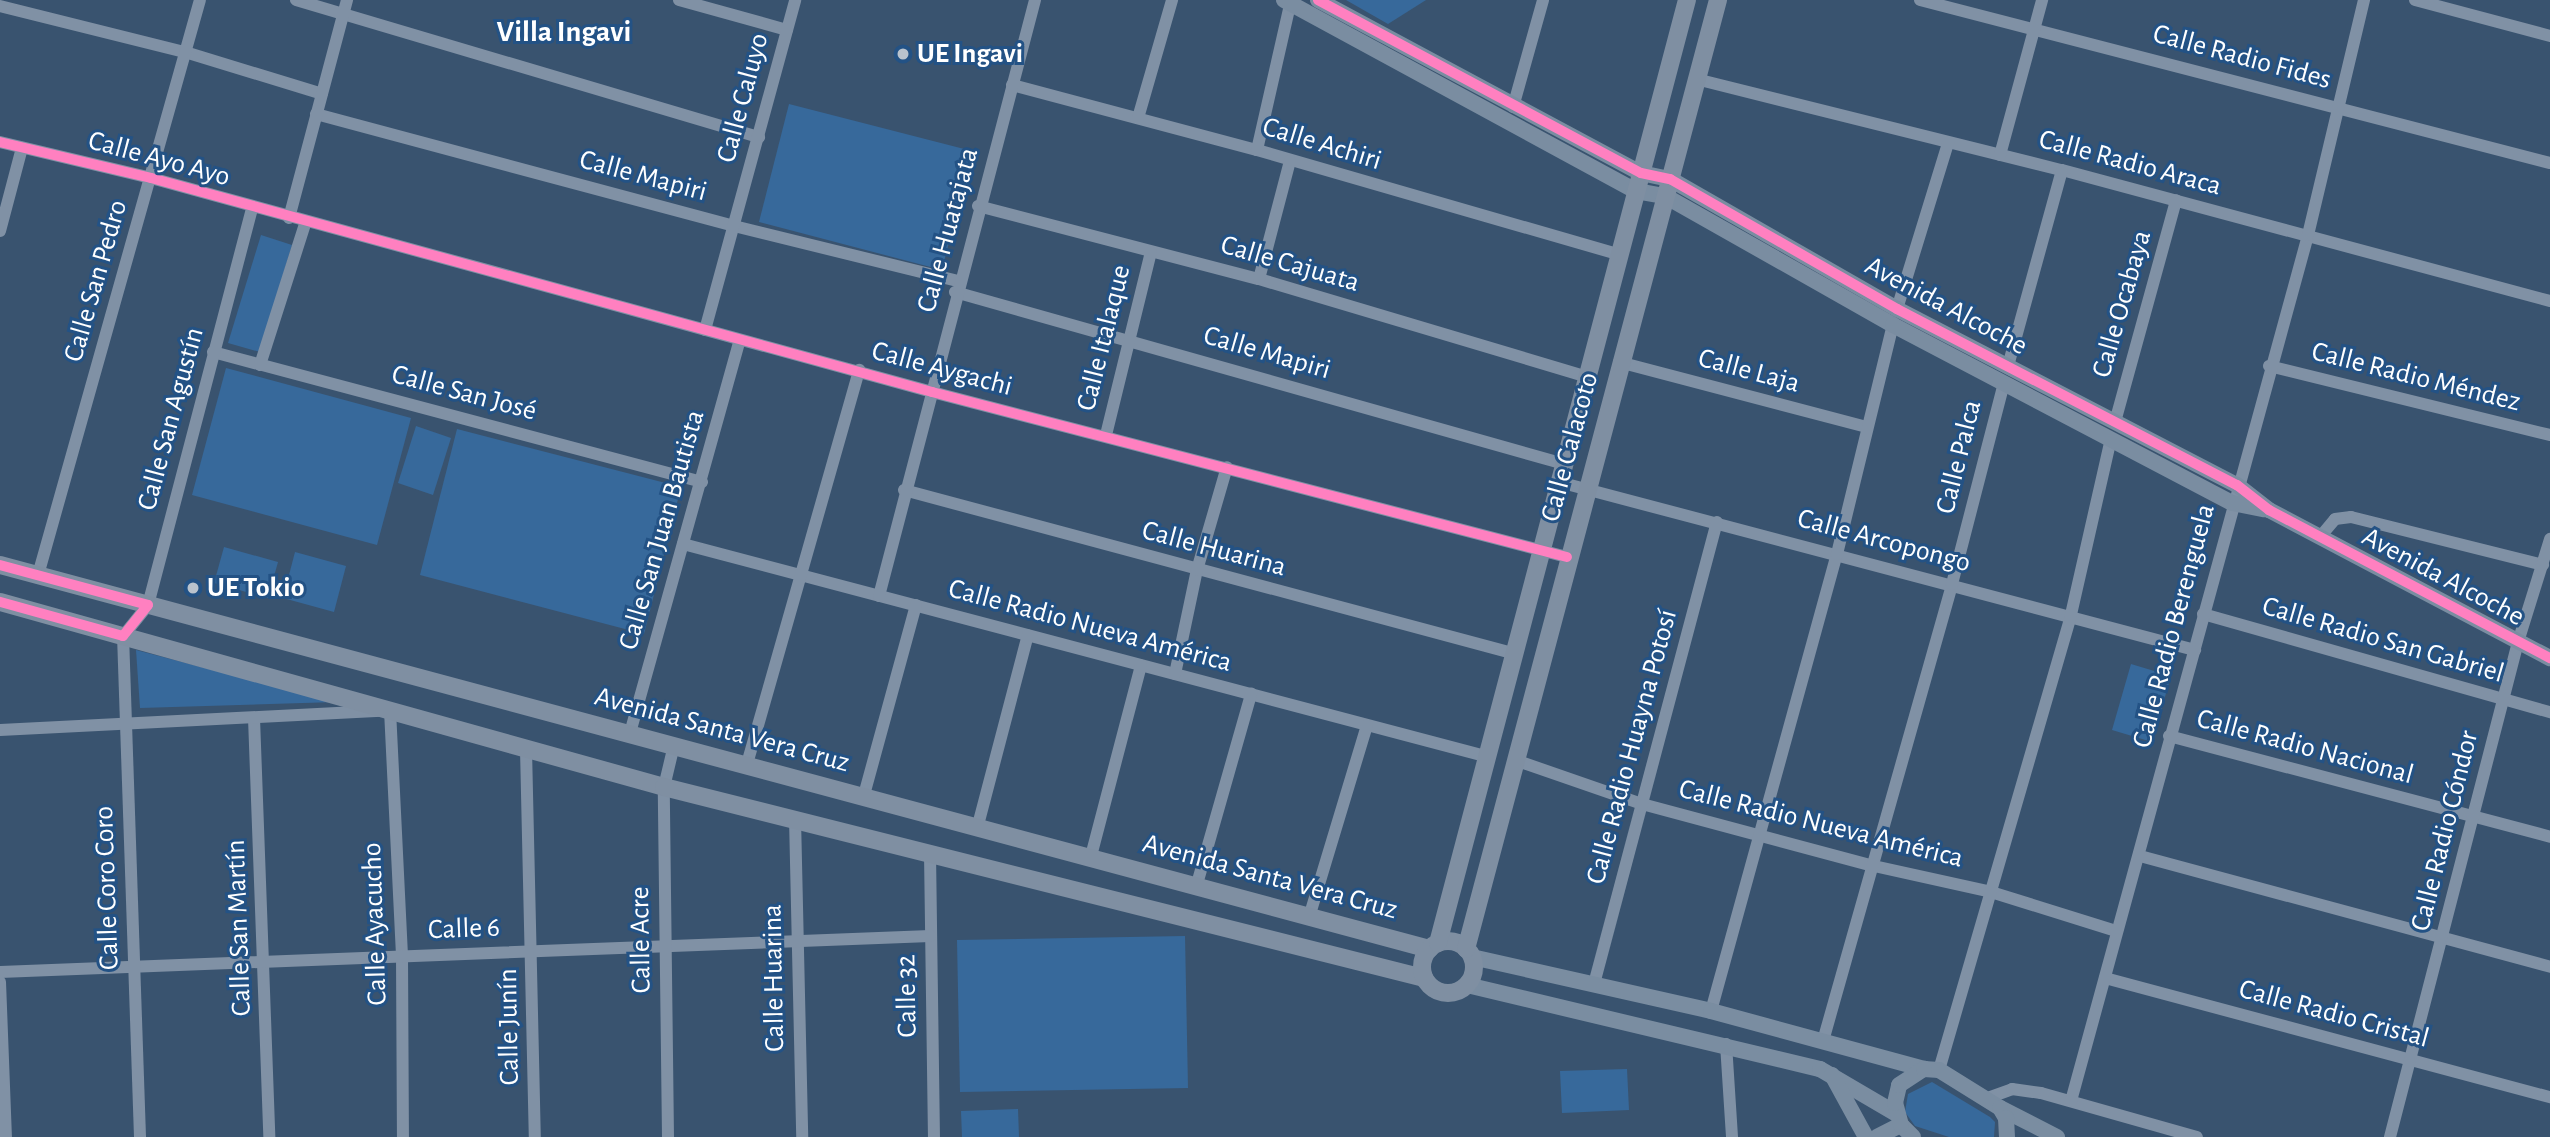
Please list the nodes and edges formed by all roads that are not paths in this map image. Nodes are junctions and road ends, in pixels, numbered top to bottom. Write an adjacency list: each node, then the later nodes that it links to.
1 (201, 0): 21 (street, Calle San Pedro)
2 (296, 0): 17 (street)
3 (679, 0): 19 (street)
4 (795, 0): 19 (street, Calle Caluyo)
5 (1035, 0): 23 (street, Calle Huatajata)
6 (1172, 0): 28 (street)
7 (1318, 0): 25 (street, Avenida Alcoche)
8 (1543, 0): 25 (street)
9 (1687, 0): 38 (main road, Calle Calacoto)
10 (1718, 0): 22 (main road, Calle Calacoto)
11 (1920, 0): 18 (street, Calle Radio Fides)
12 (2042, 0): 18 (street)
13 (2364, 0): 26 (street, Calle Radio Berenguela)
14 (2414, 0): 20 (street)
15 (1289, 1): 33 (street); 41 (street, Avenida Alcoche)
16 (0, 6): 21 (street)
17 (345, 6): 24 (street); 29 (street)
18 (2034, 28): 26 (street, Calle Radio Fides); 34 (street)
19 (787, 30): 29 (street, Calle Caluyo)
20 (2550, 36)
21 (185, 52): 24 (street); 39 (street, Calle San Pedro)
22 (1696, 79): 31 (street, Calle Radio Araca); 40 (main road, Calle Calacoto)
23 (1012, 85): 28 (street, Calle Achiri); 43 (street, Calle Huatajata)
24 (322, 94): 27 (street)
25 (1513, 107): 38 (street, Avenida Alcoche)
26 (2336, 107): 36 (street, Calle Radio Fides); 49 (street, Calle Radio Berenguela)
27 (316, 114): 45 (street); 47 (street, Calle Mapiri)
28 (1138, 118): 33 (street, Calle Achiri)
29 (759, 137): 47 (street, Calle Caluyo)
30 (0, 142): 32 (street, Calle Ayo Ayo)
31 (1948, 143): 34 (street, Calle Radio Araca); 55 (street)
32 (22, 148): 39 (street, Calle Ayo Ayo); 48 (street)
33 (1256, 150): 35 (street, Calle Achiri)
34 (2000, 155): 37 (street, Calle Radio Araca)
35 (1290, 162): 51 (street, Calle Achiri); 52 (street)
36 (2550, 163)
37 (2062, 170): 42 (street, Calle Radio Araca); 63 (street)
38 (1642, 173): 40 (street, Avenida Alcoche); 41 (main road, Calle Calacoto)
39 (151, 178): 44 (street, Calle Ayo Ayo); 93 (street, Calle San Pedro)
40 (1668, 187): 41 (street, Avenida Alcoche); 55 (street, Avenida Alcoche); 56 (street, Avenida Alcoche); 61 (main road, Calle Calacoto)
41 (1636, 191): 51 (main road, Calle Calacoto)
42 (2176, 201): 49 (street, Calle Radio Araca); 69 (street, Calle Ocabaya)
43 (978, 206): 50 (street, Calle Cajuata); 53 (street, Calle Huatajata)
44 (252, 208): 45 (street, Calle Ayo Ayo); 60 (street, Calle San Agustín)
45 (289, 218): 46 (street, Calle Ayo Ayo)
46 (306, 221): 57 (street, Calle Aygachi); 62 (street)
47 (734, 226): 53 (street, Calle Mapiri); 57 (street, Calle Caluyo)
48 (0, 230)
49 (2308, 235): 54 (street, Calle Radio Araca); 64 (street, Calle Radio Berenguela)
50 (1150, 252): 52 (street, Calle Cajuata); 58 (street, Calle Italaque)
51 (1618, 254): 66 (main road, Calle Calacoto)
52 (1259, 279): 66 (street, Calle Cajuata)
53 (957, 287): 58 (street, Calle Mapiri); 68 (street, Calle Huatajata)
54 (2550, 300)
55 (1897, 309): 63 (street, Avenida Alcoche)
56 (1893, 325): 67 (street, Avenida Alcoche); 70 (street)
57 (705, 330): 59 (street, Calle Aygachi)
58 (1129, 338): 71 (street, Calle Italaque); 74 (street, Calle Mapiri)
59 (740, 340): 65 (street, Calle Aygachi); 76 (street, Calle San Juan Bautista)
60 (213, 352): 62 (street, Calle San José); 98 (street, Calle San Agustín)
61 (1619, 362): 70 (street, Calle Laja); 79 (main road, Calle Calacoto)
62 (260, 365): 76 (street, Calle San José)
63 (2008, 366): 69 (street, Avenida Alcoche)
64 (2269, 366): 72 (street, Calle Radio Méndez); 78 (street, Calle Radio Berenguela)
65 (859, 370): 68 (street, Calle Aygachi); 94 (street)
66 (1587, 377): 74 (main road, Calle Calacoto)
67 (2004, 383): 73 (street, Avenida Alcoche); 95 (street, Calle Palca)
68 (932, 392): 71 (street, Calle Aygachi); 80 (street, Calle Huatajata)
69 (2115, 422): 78 (street, Avenida Alcoche)
70 (1867, 427): 88 (street)
71 (1106, 435): 75 (street, Calle Aygachi)
72 (2550, 435)
73 (2111, 439): 81 (street, Avenida Alcoche); 101 (street)
74 (1564, 464): 77 (main road, Calle Calacoto)
75 (1227, 467): 87 (street, Calle Aygachi); 92 (street)
76 (702, 482): 86 (street, Calle San Juan Bautista)
77 (1559, 482): 79 (street, Calle Arcopongo); 87 (main road, Calle Calacoto)
78 (2237, 485): 81 (street, Calle Radio Berenguela); 82 (street, Avenida Alcoche)
79 (1586, 490): 83 (street, Calle Arcopongo); 89 (main road, Calle Calacoto)
80 (904, 491): 92 (street, Calle Huarina); 96 (street, Calle Huatajata)
81 (2232, 503): 82 (street, Avenida Alcoche); 100 (street, Calle Radio Berenguela)
82 (2270, 510): 84 (street, Avenida Alcoche)
83 (1717, 523): 88 (street, Calle Arcopongo); 127 (street, Calle Radio Huayna Potosí)
84 (2320, 537): 91 (street); 104 (street, Avenida Alcoche)
85 (2550, 539): 91 (street, Calle Radio Cóndor)
86 (683, 544): 94 (street, Calle Radio Nueva América); 118 (street, Calle San Juan Bautista)
87 (1540, 550): 89 (street, Calle Aygachi); 106 (main road, Calle Calacoto)
88 (1837, 554): 95 (street, Calle Arcopongo); 131 (street)
89 (1567, 557): 123 (main road, Calle Calacoto)
90 (0, 565): 93 (main road, Avenida Santa Vera Cruz)
91 (2543, 565): 104 (street, Calle Radio Cóndor)
92 (1197, 570): 106 (street, Calle Huarina); 109 (street)
93 (38, 575): 98 (main road, Avenida Santa Vera Cruz)
94 (804, 576): 96 (street, Calle Radio Nueva América); 124 (street)
95 (1952, 584): 101 (street, Calle Arcopongo); 136 (street, Calle Palca)
96 (879, 596): 99 (street, Calle Radio Nueva América)
97 (0, 602): 103 (main road, Avenida Santa Vera Cruz)
98 (148, 605): 103 (street, Calle San Agustín); 118 (main road, Avenida Santa Vera Cruz)
99 (916, 605): 102 (street, Calle Radio Nueva América); 126 (street)
100 (2203, 614): 105 (street, Calle Radio Berenguela); 111 (street, Calle Radio San Gabriel)
101 (2070, 618): 105 (street, Calle Arcopongo); 138 (street)
102 (1028, 635): 108 (street, Calle Radio Nueva América); 130 (street)
103 (124, 636): 112 (main road, Avenida Santa Vera Cruz); 115 (street, Calle Coro Coro)
104 (2518, 642): 107 (street, Avenida Alcoche); 111 (street, Calle Radio Cóndor)
105 (2195, 650): 119 (street, Calle Radio Berenguela)
106 (1512, 653): 122 (main road, Calle Calacoto)
107 (2550, 658)
108 (1141, 665): 109 (street, Calle Radio Nueva América); 134 (street)
109 (1175, 674): 110 (street, Calle Radio Nueva América)
110 (1251, 694): 116 (street, Calle Radio Nueva América); 137 (street)
111 (2504, 699): 113 (street, Calle Radio San Gabriel); 128 (street, Calle Radio Cóndor)
112 (390, 710): 114 (street); 121 (main road, Avenida Santa Vera Cruz); 148 (street, Calle Ayacucho)
113 (2550, 712)
114 (254, 718): 115 (street); 149 (street, Calle San Martín)
115 (125, 721): 117 (street); 150 (street, Calle Coro Coro)
116 (1367, 725): 122 (street, Calle Radio Nueva América); 139 (street)
117 (0, 730)
118 (630, 733): 120 (main road, Avenida Santa Vera Cruz)
119 (2169, 736): 128 (street, Calle Radio Nacional); 135 (street, Calle Radio Berenguela)
120 (674, 744): 124 (main road, Avenida Santa Vera Cruz); 125 (street, Calle Acre)
121 (526, 749): 125 (main road, Avenida Santa Vera Cruz); 146 (street, Calle Junín)
122 (1485, 756): 144 (main road, Calle Calacoto)
123 (1515, 760): 127 (street, Calle Radio Nueva América); 147 (main road, Calle Calacoto)
124 (747, 764): 126 (main road, Avenida Santa Vera Cruz)
125 (664, 787): 129 (main road, Avenida Santa Vera Cruz); 145 (street, Calle Acre)
126 (864, 795): 130 (main road, Avenida Santa Vera Cruz)
127 (1642, 804): 131 (street, Calle Radio Nueva América); 156 (street, Calle Radio Huayna Potosí)
128 (2474, 817): 132 (street, Calle Radio Nacional); 142 (street, Calle Radio Cóndor)
129 (794, 818): 133 (main road, Avenida Santa Vera Cruz); 143 (street, Calle Huarina)
130 (978, 825): 134 (main road, Avenida Santa Vera Cruz)
131 (1760, 835): 136 (street, Calle Radio Nueva América); 158 (street)
132 (2550, 837)
133 (930, 853): 141 (street, Calle 32); 153 (main road, Avenida Santa Vera Cruz)
134 (1091, 856): 137 (main road, Avenida Santa Vera Cruz)
135 (2140, 856): 140 (street, Calle Radio Berenguela); 142 (street)
136 (1874, 866): 138 (street, Calle Radio Nueva América); 159 (street, Calle Palca)
137 (1197, 884): 139 (main road, Avenida Santa Vera Cruz)
138 (1991, 892): 140 (street, Calle Radio Nueva América); 162 (street)
139 (1310, 914): 144 (main road, Avenida Santa Vera Cruz)
140 (2116, 931): 154 (street, Calle Radio Berenguela)
141 (930, 936): 143 (street, Calle 6); 176 (street, Calle 32)
142 (2443, 938): 151 (street); 161 (street, Calle Radio Cóndor)
143 (799, 939): 145 (street, Calle 6); 175 (street, Calle Huarina)
144 (1434, 946): 147 (main road); 153 (main road)
145 (666, 947): 146 (street, Calle 6); 174 (street, Calle Acre)
146 (532, 952): 148 (street, Calle 6); 173 (street, Calle Junín)
147 (1469, 953): 156 (street); 157 (main road)
148 (402, 956): 149 (street, Calle 6); 172 (street, Calle Ayacucho)
149 (267, 961): 150 (street, Calle 6); 171 (street, Calle San Martín)
150 (135, 967): 152 (street, Calle 6); 170 (street, Calle Coro Coro)
151 (2550, 967)
152 (0, 972)
153 (1424, 978): 157 (main road)
154 (2105, 978): 161 (street, Calle Radio Cristal); 166 (street, Calle Radio Berenguela)
155 (0, 982): 169 (street)
156 (1594, 984): 158 (street)
157 (1467, 985): 160 (street)
158 (1711, 1010): 159 (street)
159 (1823, 1041): 162 (street)
160 (1726, 1044): 163 (street); 177 (street)
161 (2411, 1060): 164 (street, Calle Radio Cristal); 183 (street, Calle Radio Cóndor)
162 (1931, 1070): 165 (street); 168 (street)
163 (1832, 1075): 168 (street); 178 (street)
164 (2550, 1097)
165 (1984, 1099): 166 (street); 167 (street)
166 (2071, 1101): 182 (street)
167 (2000, 1108): 180 (street); 181 (street)
168 (1898, 1119): 178 (street); 179 (street)
169 (6, 1137)
170 (140, 1137)
171 (269, 1137)
172 (403, 1137)
173 (536, 1137)
174 (668, 1137)
175 (802, 1137)
176 (934, 1137)
177 (1732, 1137)
178 (1871, 1137)
179 (1913, 1137)
180 (2007, 1137)
181 (2057, 1137)
182 (2197, 1137)
183 (2390, 1137)

